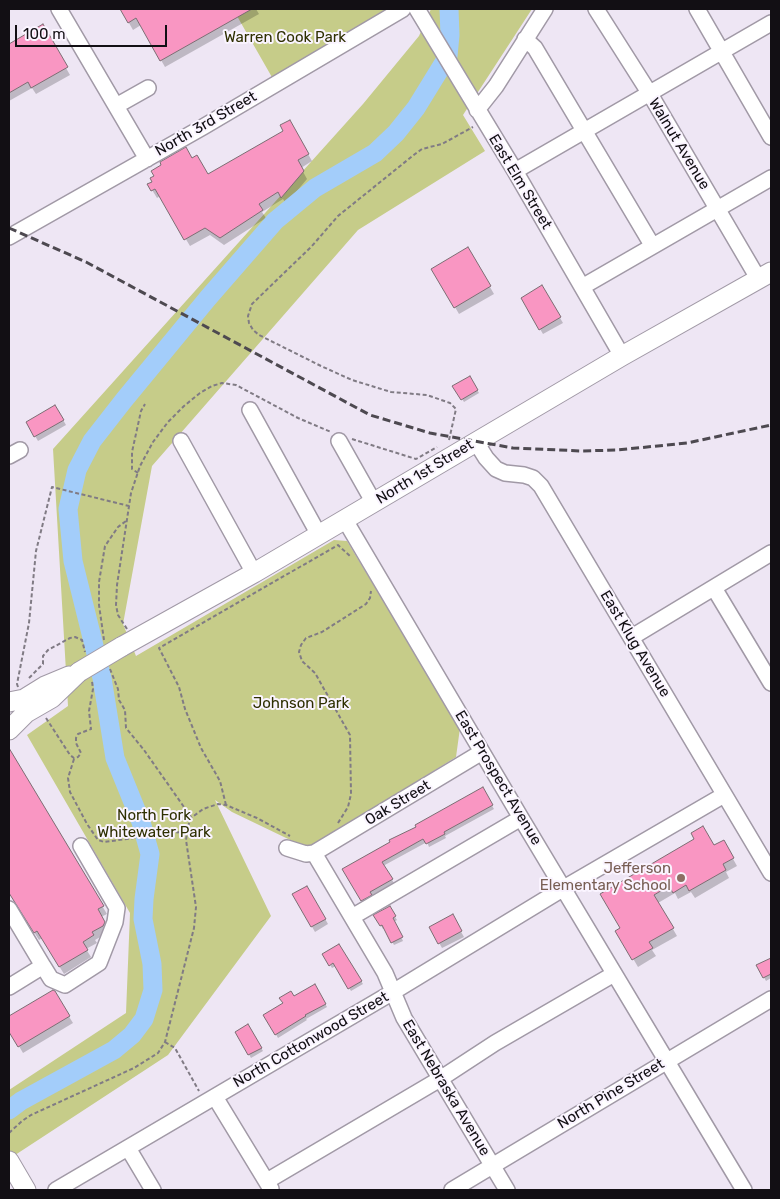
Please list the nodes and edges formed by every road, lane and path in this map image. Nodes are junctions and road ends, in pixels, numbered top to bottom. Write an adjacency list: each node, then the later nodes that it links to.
1 (59, 9): 12 (street)
2 (403, 9): 16 (street, North 3rd Street)
3 (417, 9): 13 (street, East Elm Street)
4 (545, 9): 8 (street)
5 (596, 9): 11 (street, Walnut Avenue)
6 (697, 9): 9 (street)
7 (771, 23): 9 (street)
8 (525, 39): 13 (street); 14 (street)
9 (722, 52): 11 (street); 15 (street)
10 (148, 88): 12 (street)
11 (650, 94): 14 (street); 19 (street, Walnut Avenue)
12 (116, 106): 16 (street)
13 (480, 116): 17 (street, East Elm Street); 29 (path)
14 (583, 131): 17 (street); 21 (street)
15 (771, 137)
16 (147, 159): 20 (street, North 3rd Street)
17 (514, 171): 23 (street, East Elm Street)
18 (771, 178): 19 (street)
19 (718, 210): 21 (street); 22 (street, Walnut Avenue)
20 (9, 238)
21 (652, 245): 23 (street)
22 (765, 276): 24 (main road, North 1st Street)
23 (582, 287): 24 (street, East Elm Street)
24 (622, 356): 30 (main road, North 1st Street)
25 (145, 404): 32 (path)
26 (250, 410): 37 (street)
27 (340, 437): 31 (path); 32 (path); 33 (street)
28 (180, 441): 40 (street)
29 (449, 441)
30 (476, 442): 33 (main road, North 1st Street); 44 (street, East Klug Avenue)
31 (440, 445)
32 (138, 473): 34 (path)
33 (374, 503): 35 (main road, North 1st Street)
34 (129, 506): 36 (path); 49 (path)
35 (345, 520): 37 (main road, North 1st Street); 51 (street, East Prospect Avenue)
36 (126, 521): 43 (path); 45 (path)
37 (319, 535): 40 (main road, North 1st Street)
38 (771, 553): 42 (street)
39 (354, 561): 54 (path)
40 (254, 573): 45 (main road, North 1st Street)
41 (370, 587): 57 (path)
42 (714, 588): 44 (street); 48 (street)
43 (126, 628)
44 (632, 637): 53 (street, East Klug Avenue)
45 (113, 647): 47 (main road, North 1st Street, bridge)
46 (109, 665): 55 (path)
47 (79, 672): 49 (main road, North 1st Street); 50 (main road, North 1st Street)
48 (771, 683)
49 (15, 701)
50 (9, 730)
51 (482, 752): 56 (street, East Prospect Avenue); 61 (street, Oak Street)
52 (74, 758): 58 (path)
53 (724, 795): 62 (street, East Klug Avenue); 63 (street, North Cottonwood Street)
54 (226, 805): 55 (path); 59 (path)
55 (191, 818): 58 (path)
56 (521, 818): 63 (street, East Prospect Avenue); 65 (street)
57 (337, 825)
58 (187, 831): 71 (path)
59 (289, 842): 61 (street)
60 (81, 846): 66 (street)
61 (314, 853): 65 (street, East Nebraska Avenue)
62 (771, 873)
63 (564, 888): 67 (street, East Prospect Avenue); 69 (street, North Cottonwood Street)
64 (9, 909): 66 (street)
65 (352, 917): 69 (street, East Nebraska Avenue)
66 (43, 966): 68 (street)
67 (614, 974): 72 (street, East Prospect Avenue); 73 (street)
68 (9, 987)
69 (393, 992): 73 (street, East Nebraska Avenue); 74 (street, North Cottonwood Street)
70 (771, 999): 72 (street, North Pine Street)
71 (165, 1042): 74 (path); 75 (path)
72 (666, 1061): 78 (street, North Pine Street); 85 (street, East Prospect Avenue)
73 (440, 1079): 78 (street, East Nebraska Avenue); 79 (street)
74 (210, 1099): 76 (street, North Cottonwood Street); 79 (street)
75 (9, 1134)
76 (128, 1148): 81 (street, North Cottonwood Street); 82 (street)
77 (9, 1161): 80 (main road)
78 (492, 1166): 83 (street, North Pine Street); 84 (street, East Nebraska Avenue)
79 (270, 1186)
80 (26, 1190)
81 (56, 1190)
82 (153, 1190)
83 (452, 1190)
84 (507, 1190)
85 (744, 1190)

